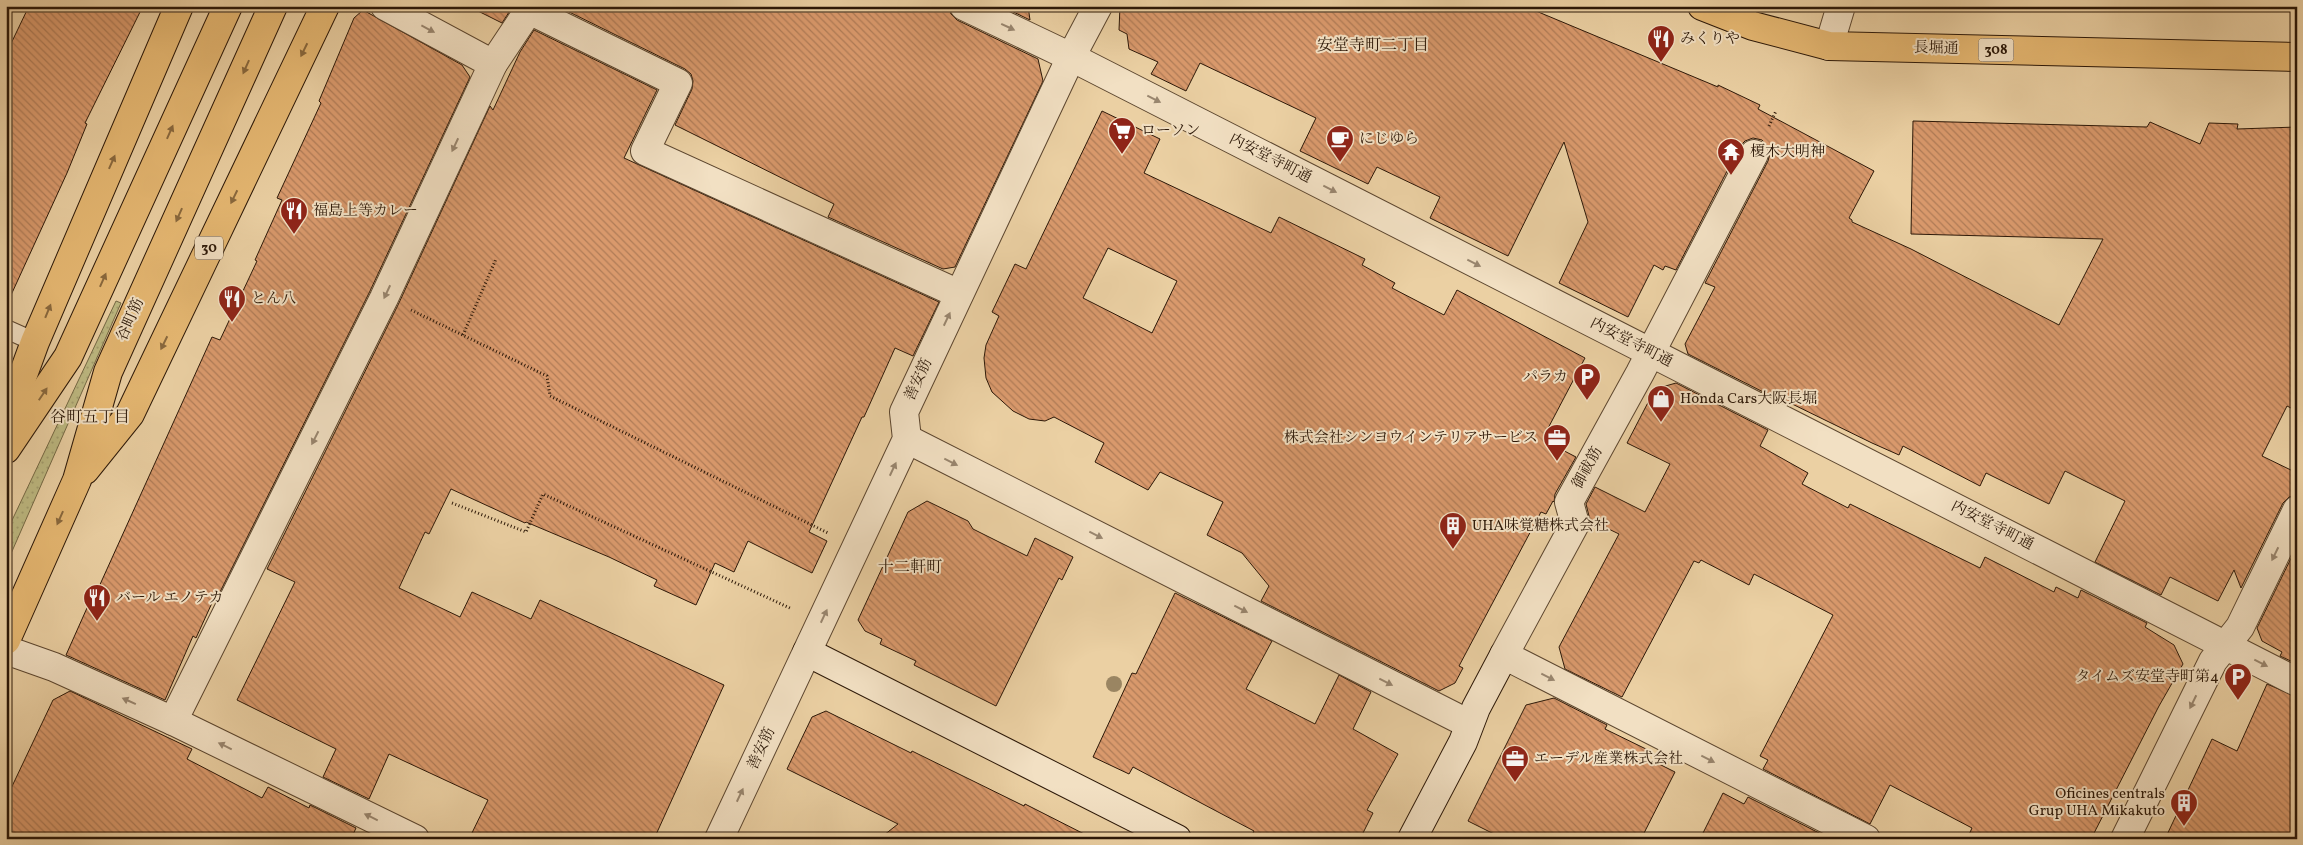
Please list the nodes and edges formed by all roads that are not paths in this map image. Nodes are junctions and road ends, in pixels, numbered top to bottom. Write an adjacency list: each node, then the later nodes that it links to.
1 (179, 6): 17 (main road, one-way to 1)
2 (228, 6): 21 (main road, one-way to 2)
3 (274, 6): 22 (main road, 谷町筋 / 30, one-way to 22)
4 (325, 6): 22 (main road, 30, one-way to 22)
5 (385, 6): 13 (street, one-way to 13)
6 (964, 6): 11 (street, 内安堂寺町通, one-way to 11)
7 (1098, 6): 11 (street, 善安筋)
8 (1702, 6): 10 (main road, 長堀通 / 308)
9 (1841, 6): 10 (street)
10 (1829, 46): 12 (main road, 長堀通 / 308)
11 (1071, 57): 15 (street, 善安筋); 18 (street, 内安堂寺町通, one-way to 18)
12 (2297, 57)
13 (493, 64): 15 (street); 30 (street, one-way to 30)
14 (1754, 154): 18 (street, 御祓筋)
15 (959, 294): 20 (street, 善安筋, one-way to 15)
16 (6, 329): 17 (lane)
17 (35, 342): 19 (main road)
18 (1650, 353): 25 (street, 内安堂寺町通); 28 (street, 御祓筋)
19 (6, 440)
20 (907, 440): 27 (street, 善安筋, one-way to 20); 31 (street, one-way to 31)
21 (6, 449)
22 (77, 480): 24 (main road, 谷町筋 / 30, one-way to 24)
23 (2297, 510): 25 (street, one-way to 25)
24 (6, 640)
25 (2225, 645): 29 (street, 内安堂寺町通, one-way to 29); 37 (street, one-way to 37)
26 (6, 650): 30 (street, one-way to 26)
27 (807, 652): 33 (street, 善安筋, one-way to 27); 34 (street)
28 (1504, 655): 31 (street, 御祓筋); 36 (street, one-way to 36)
29 (2297, 682)
30 (173, 721): 32 (street, one-way to 30)
31 (1469, 724): 35 (street, 御祓筋)
32 (415, 839)
33 (719, 839)
34 (1177, 839)
35 (1412, 839)
36 (1866, 839)
37 (2125, 839)

